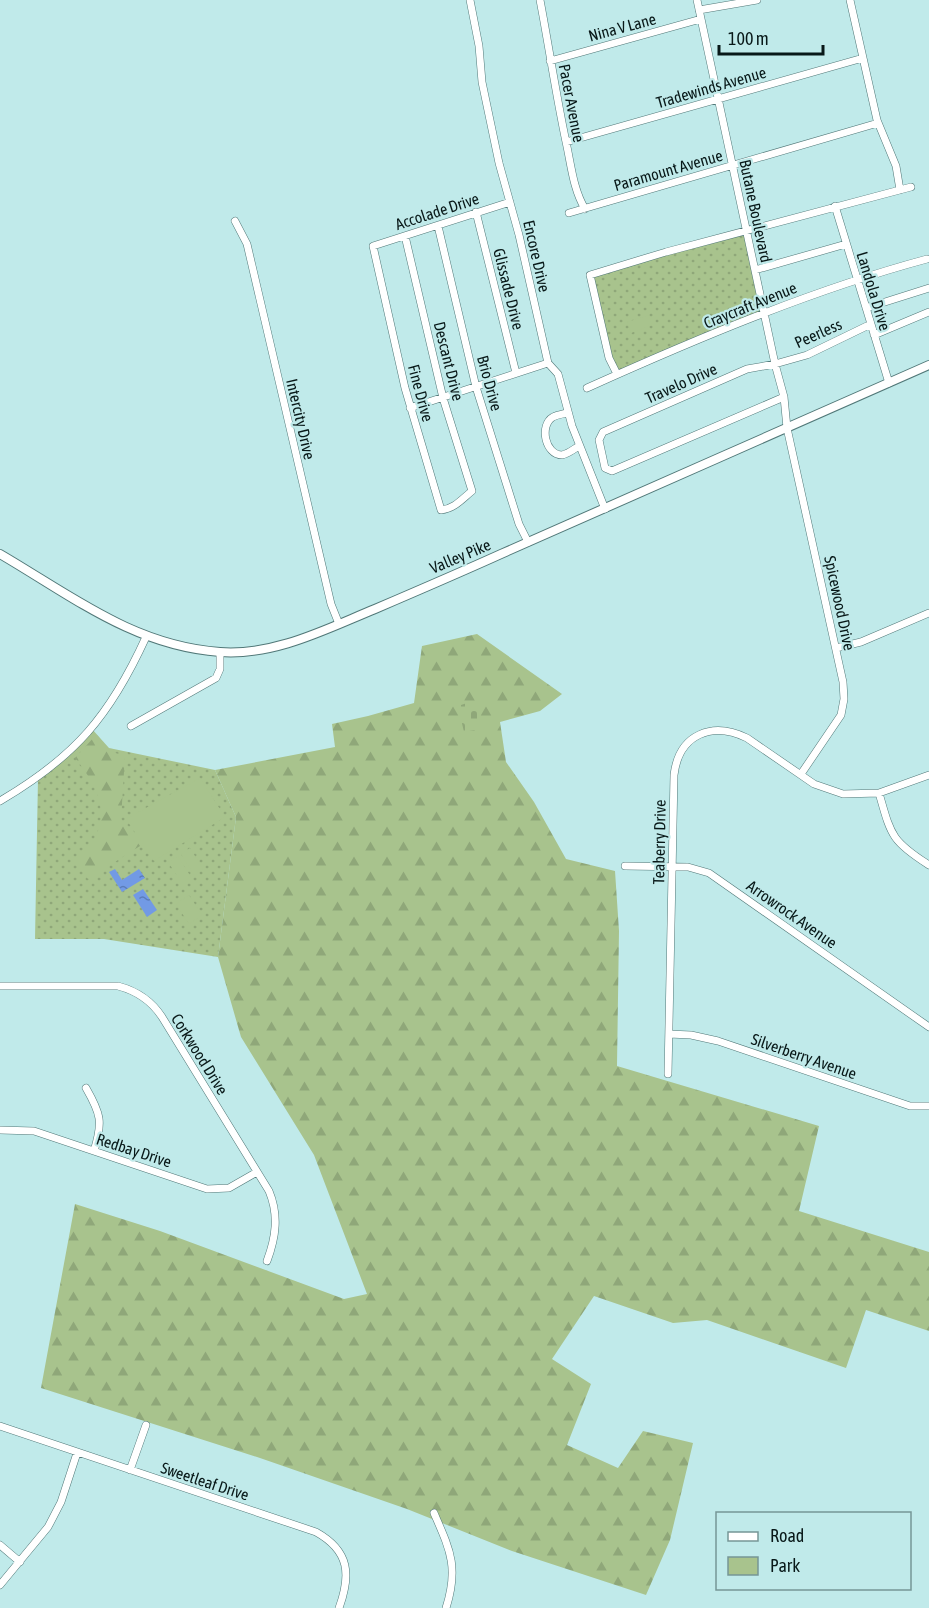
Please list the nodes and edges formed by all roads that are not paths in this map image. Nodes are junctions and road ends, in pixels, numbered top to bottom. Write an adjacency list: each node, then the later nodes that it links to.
1 (470, 0): 16 (street, Encore Drive)
2 (540, 0): 9 (street, Pacer Avenue)
3 (697, 0): 6 (street, Butane Boulevard)
4 (757, 0): 6 (street)
5 (850, 0): 8 (street)
6 (699, 10): 7 (street, Butane Boulevard)
7 (701, 20): 9 (street, Nina V Lane); 10 (street, Butane Boulevard)
8 (863, 58): 10 (street, Tradewinds Avenue); 11 (street)
9 (550, 61): 12 (street, Pacer Avenue)
10 (719, 99): 12 (street, Tradewinds Avenue); 13 (street, Butane Boulevard)
11 (878, 123): 13 (street, Paramount Avenue); 15 (street)
12 (566, 142): 18 (street, Pacer Avenue)
13 (733, 166): 18 (street, Paramount Avenue); 23 (street, Butane Boulevard)
14 (911, 187): 15 (street)
15 (900, 190): 17 (street)
16 (510, 202): 19 (street, Accolade Drive); 36 (street, Encore Drive)
17 (835, 206): 23 (street); 25 (street, Landola Drive)
18 (585, 209): 20 (street, Paramount Avenue)
19 (476, 212): 22 (street, Accolade Drive); 39 (street, Glissade Drive)
20 (569, 213)
21 (236, 221): 55 (street, Intercity Drive)
22 (438, 226): 24 (street, Accolade Drive); 42 (street, Brio Drive)
23 (746, 231): 28 (street, Butane Boulevard); 40 (street)
24 (405, 236): 26 (street, Accolade Drive); 45 (street, Descant Drive)
25 (846, 244): 28 (street); 29 (street, Landola Drive)
26 (372, 246): 46 (street, Fine Drive)
27 (927, 259): 29 (street, Craycraft Avenue)
28 (755, 270): 33 (street, Butane Boulevard)
29 (857, 281): 31 (street, Landola Drive); 33 (street, Craycraft Avenue)
30 (929, 288): 31 (street)
31 (866, 308): 34 (street, Landola Drive)
32 (929, 312): 35 (street)
33 (765, 314): 37 (street, Butane Boulevard); 40 (street, Craycraft Avenue)
34 (871, 324): 35 (street, Landola Drive); 37 (street, Peerless)
35 (874, 335): 41 (street, Landola Drive)
36 (548, 363): 39 (street); 47 (street, Encore Drive)
37 (775, 364): 44 (street, Butane Boulevard); 44 (street, Travelo Drive)
38 (929, 365): 41 (street, Valley Pike)
39 (516, 373): 42 (street)
40 (617, 374): 43 (street, Craycraft Avenue)
41 (889, 383): 48 (street, Valley Pike)
42 (476, 387): 45 (street); 52 (street, Brio Drive)
43 (587, 387)
44 (784, 397): 48 (street, Butane Boulevard)
45 (443, 398): 46 (street); 50 (street, Descant Drive)
46 (410, 408): 50 (street, Fine Drive)
47 (567, 413): 49 (street, Encore Drive); 49 (street)
48 (787, 428): 51 (street, Valley Pike); 57 (street, Spicewood Drive)
49 (579, 446): 51 (street, Encore Drive)
50 (472, 491)
51 (605, 509): 52 (street, Valley Pike)
52 (528, 542): 55 (street, Valley Pike)
53 (0, 555): 56 (street, Valley Pike)
54 (929, 613): 57 (street)
55 (339, 624): 58 (street, Valley Pike)
56 (146, 637): 58 (street, Valley Pike); 63 (street)
57 (836, 648): 60 (street, Spicewood Drive)
58 (220, 652): 59 (street)
59 (131, 726)
60 (801, 774): 62 (street, Teaberry Drive); 66 (street, Teaberry Drive)
61 (929, 774): 62 (street, Teaberry Drive)
62 (879, 793): 64 (street)
63 (0, 801)
64 (929, 865)
65 (625, 866): 66 (street, Arrowrock Avenue)
66 (672, 867): 68 (street, Arrowrock Avenue); 69 (street, Teaberry Drive)
67 (0, 986): 75 (street, Corkwood Drive)
68 (929, 1027)
69 (669, 1034): 70 (street, Teaberry Drive); 72 (street, Silverberry Avenue)
70 (668, 1074)
71 (86, 1088): 74 (street)
72 (929, 1106)
73 (0, 1130): 74 (street, Redbay Drive)
74 (93, 1151): 75 (street, Redbay Drive)
75 (257, 1172): 76 (street, Corkwood Drive)
76 (267, 1261)
77 (146, 1425): 80 (street)
78 (0, 1426): 79 (street, Sweetleaf Drive)
79 (77, 1453): 80 (street, Sweetleaf Drive); 83 (street)
80 (130, 1470): 85 (street, Sweetleaf Drive)
81 (434, 1512): 86 (street)
82 (0, 1545): 83 (street)
83 (20, 1562): 84 (street)
84 (0, 1585)
85 (339, 1608)
86 (446, 1608)

